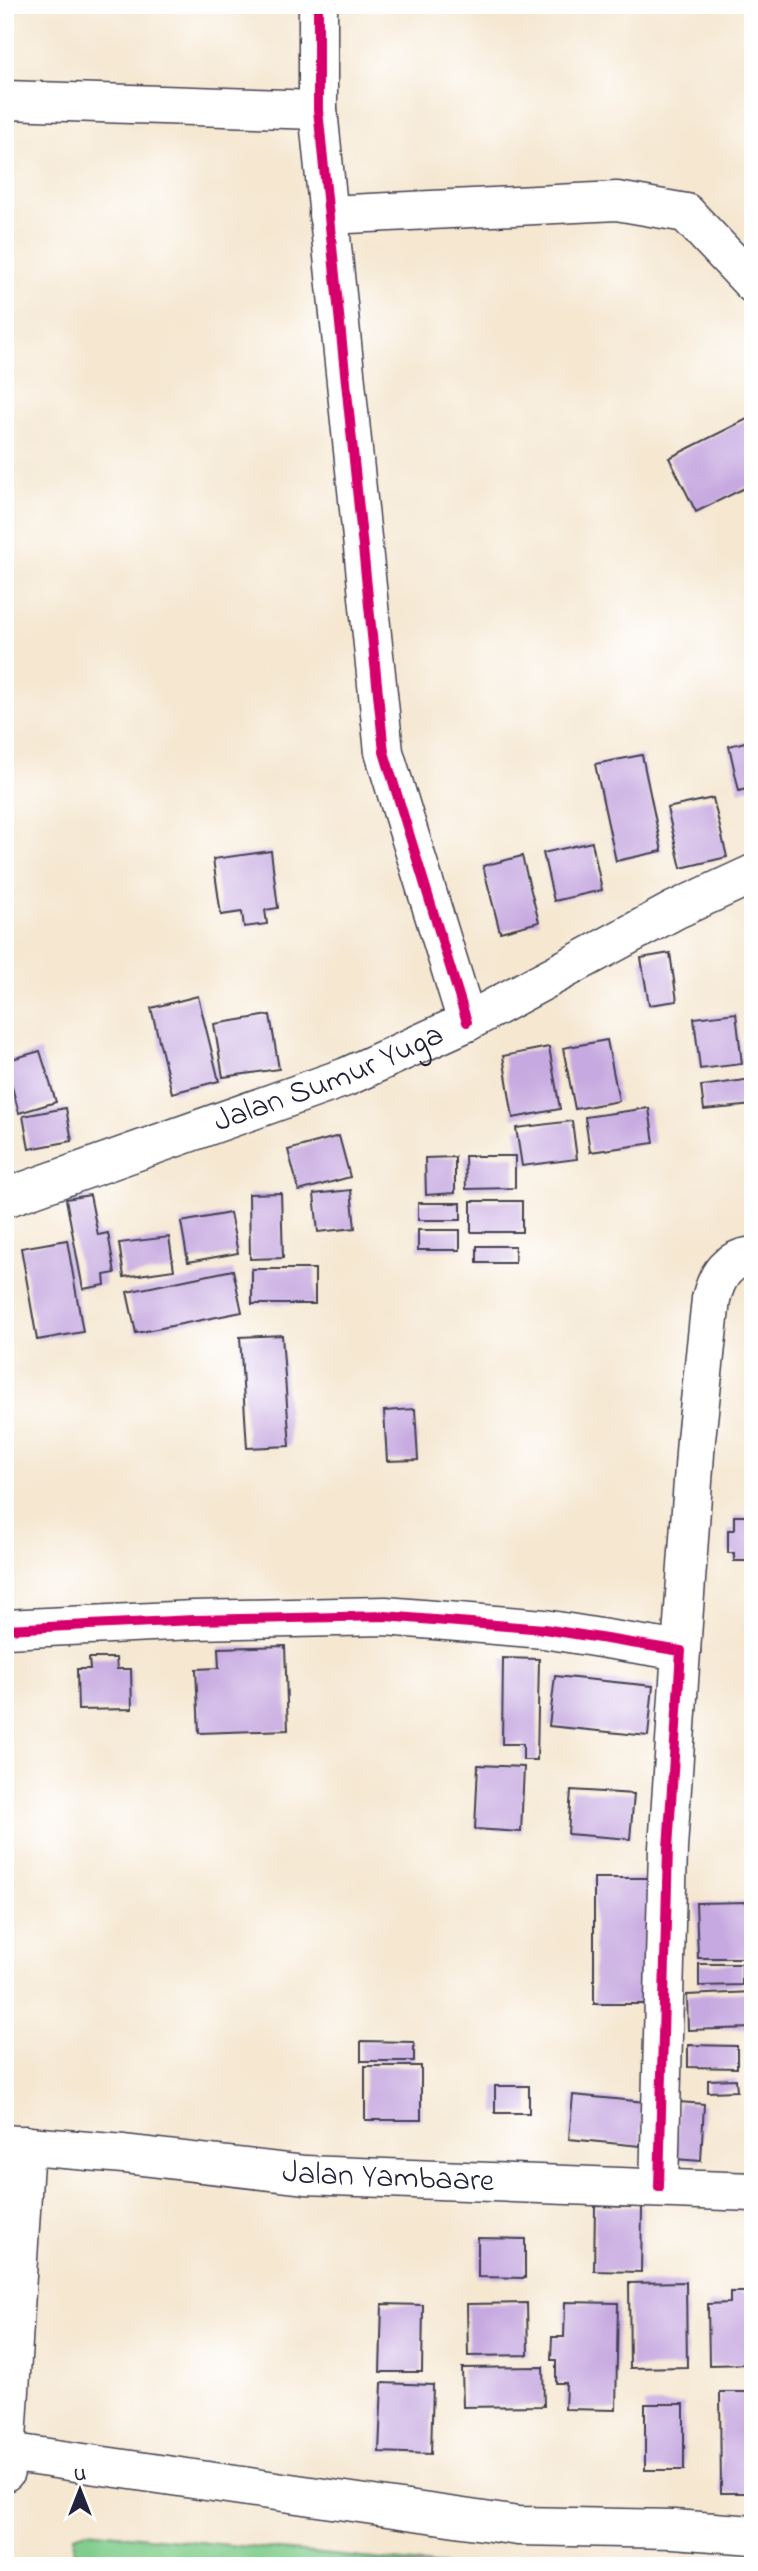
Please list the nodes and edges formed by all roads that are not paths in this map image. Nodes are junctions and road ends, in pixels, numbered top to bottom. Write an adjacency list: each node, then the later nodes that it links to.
1 (318, 5): 3 (street)
2 (5, 100): 3 (street)
3 (318, 110): 4 (street)
4 (328, 215): 5 (street); 7 (street)
5 (753, 284)
6 (753, 874): 7 (street, Jalan Sumur Yuga)
7 (467, 1022): 8 (street, Jalan Sumur Yuga)
8 (5, 1198)
9 (753, 1256): 11 (street)
10 (5, 1629): 11 (street)
11 (681, 1651): 13 (street)
12 (15, 2144): 13 (street, Jalan Yambaare); 15 (street)
13 (659, 2188): 14 (street, Jalan Yambaare)
14 (753, 2192)
15 (6, 2462): 16 (street)
16 (753, 2535)

